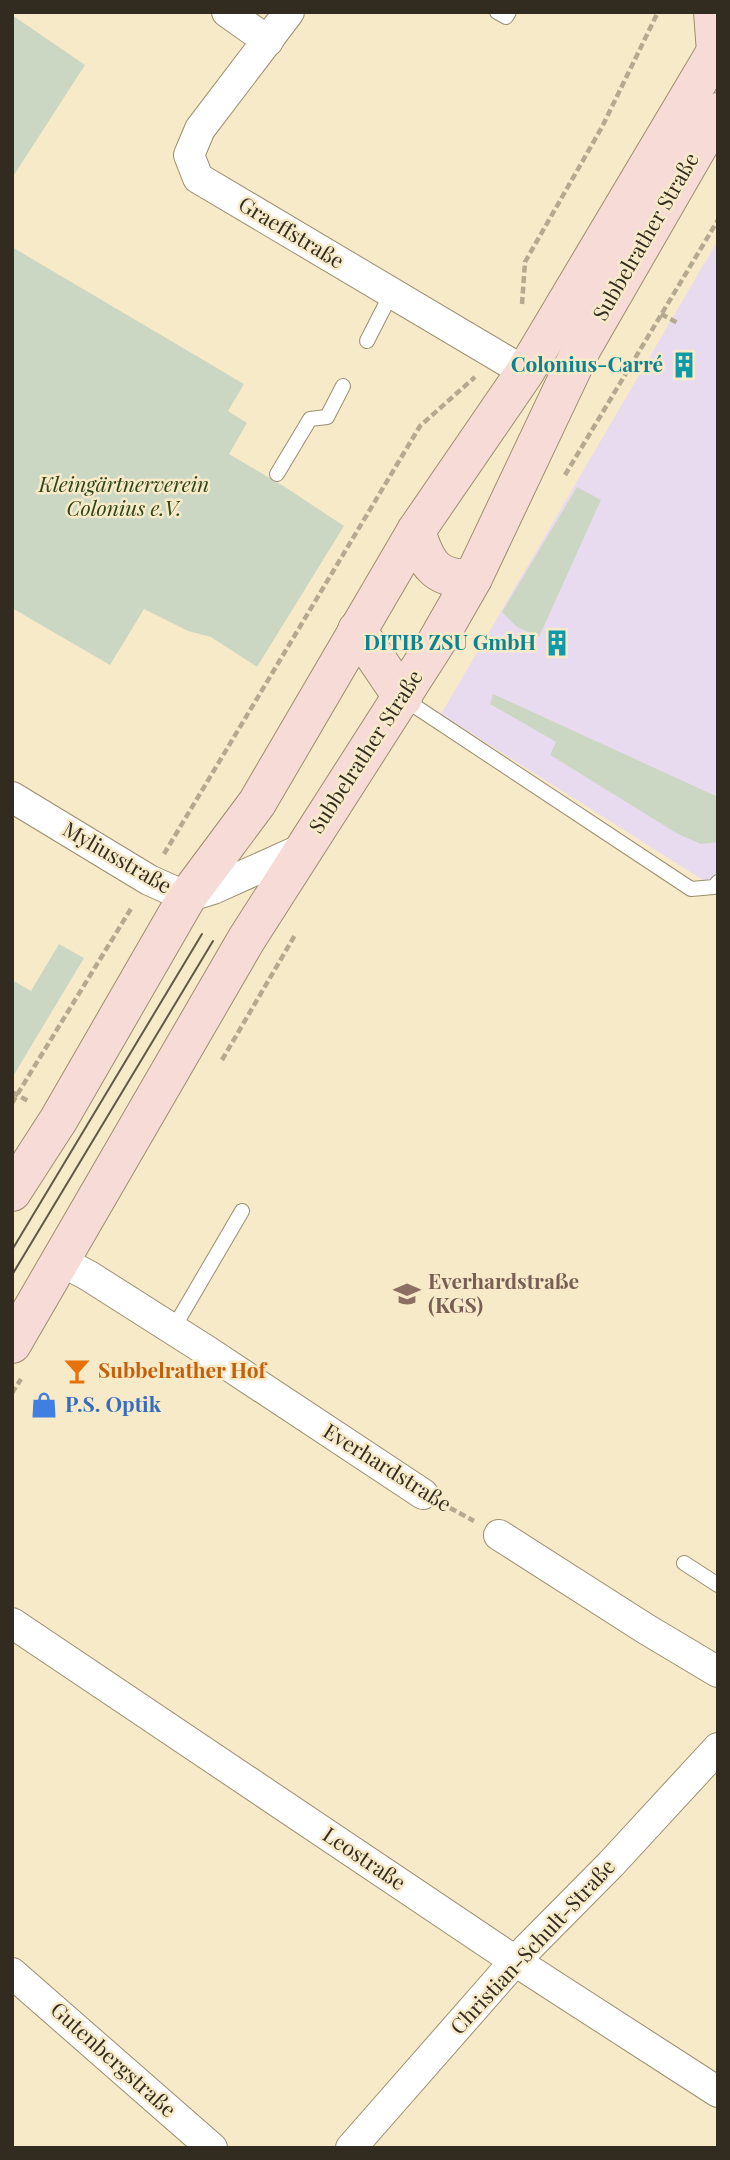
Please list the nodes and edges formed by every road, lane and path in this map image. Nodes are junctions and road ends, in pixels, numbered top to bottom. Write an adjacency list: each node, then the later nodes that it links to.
1 (227, 12): 7 (street)
2 (289, 12): 7 (street, Graeffstraße)
3 (497, 12): 4 (lane)
4 (509, 12)
5 (658, 12): 14 (path)
6 (713, 12): 8 (main road)
7 (268, 41): 10 (street, Graeffstraße)
8 (717, 50): 14 (main road, Subbelrather Straße)
9 (718, 113): 18 (main road, Subbelrather Straße)
10 (393, 292): 13 (lane); 14 (street, Graeffstraße)
11 (661, 314): 12 (path)
12 (678, 323)
13 (366, 341)
14 (512, 364): 17 (main road, Subbelrather Straße); 23 (path)
15 (343, 386): 16 (lane)
16 (277, 474)
17 (416, 531): 18 (main road); 19 (main road, Subbelrather Straße)
18 (473, 578): 20 (main road, Subbelrather Straße)
19 (357, 630): 20 (main road); 25 (main road, Subbelrather Straße)
20 (403, 698): 22 (main road, Subbelrather Straße); 24 (lane)
21 (12, 797): 23 (street, Myliusstraße)
22 (302, 849): 25 (street, Myliusstraße); 30 (main road, Subbelrather Straße)
23 (149, 880): 25 (street, Myliusstraße)
24 (718, 882)
25 (187, 897): 28 (main road, Subbelrather Straße)
26 (129, 912): 27 (path)
27 (12, 1103)
28 (12, 1192)
29 (242, 1211): 31 (lane)
30 (59, 1260): 31 (street, Everhardstraße); 32 (main road, Subbelrather Straße)
31 (173, 1329): 33 (street, Everhardstraße)
32 (12, 1344)
33 (424, 1494): 34 (path, Everhardstraße)
34 (499, 1535): 38 (street)
35 (684, 1563): 36 (lane)
36 (718, 1584)
37 (12, 1623): 40 (street, Leostraße)
38 (718, 1672)
39 (718, 1748): 40 (street, Christian-Schult-Straße)
40 (515, 1961): 42 (street, Leostraße); 44 (street, Christian-Schult-Straße)
41 (12, 1973): 43 (street, Gutenbergstraße)
42 (718, 2092)
43 (212, 2148)
44 (351, 2148)

